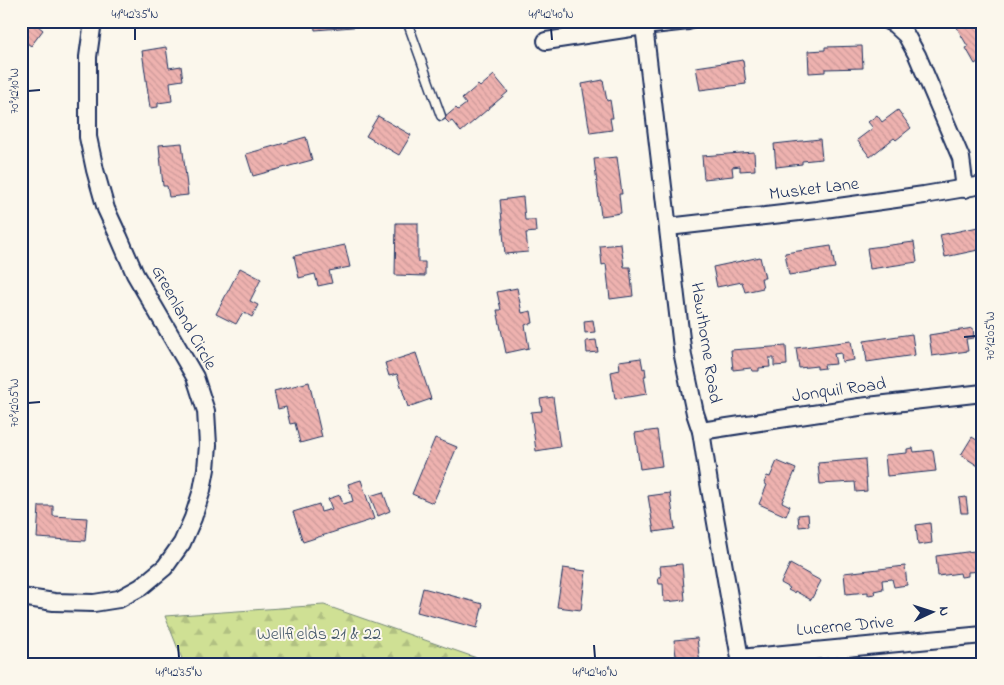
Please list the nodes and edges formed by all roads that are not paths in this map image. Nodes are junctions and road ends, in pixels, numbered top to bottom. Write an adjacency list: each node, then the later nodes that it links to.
1 (93, 21): 14 (street, Greenland Circle)
2 (407, 21): 7 (lane)
3 (688, 21): 5 (street)
4 (888, 21): 10 (street)
5 (644, 26): 6 (street); 11 (street, Hawthorne Road)
6 (546, 41)
7 (441, 116)
8 (983, 180): 10 (street, Musket Lane)
9 (983, 185): 10 (street, Musket Lane)
10 (965, 189): 11 (street, Musket Lane)
11 (668, 227): 13 (street, Hawthorne Road)
12 (983, 393): 13 (street, Jonquil Road)
13 (701, 431): 16 (street, Hawthorne Road)
14 (21, 597)
15 (983, 635): 16 (street, Lucerne Drive)
16 (740, 661)

